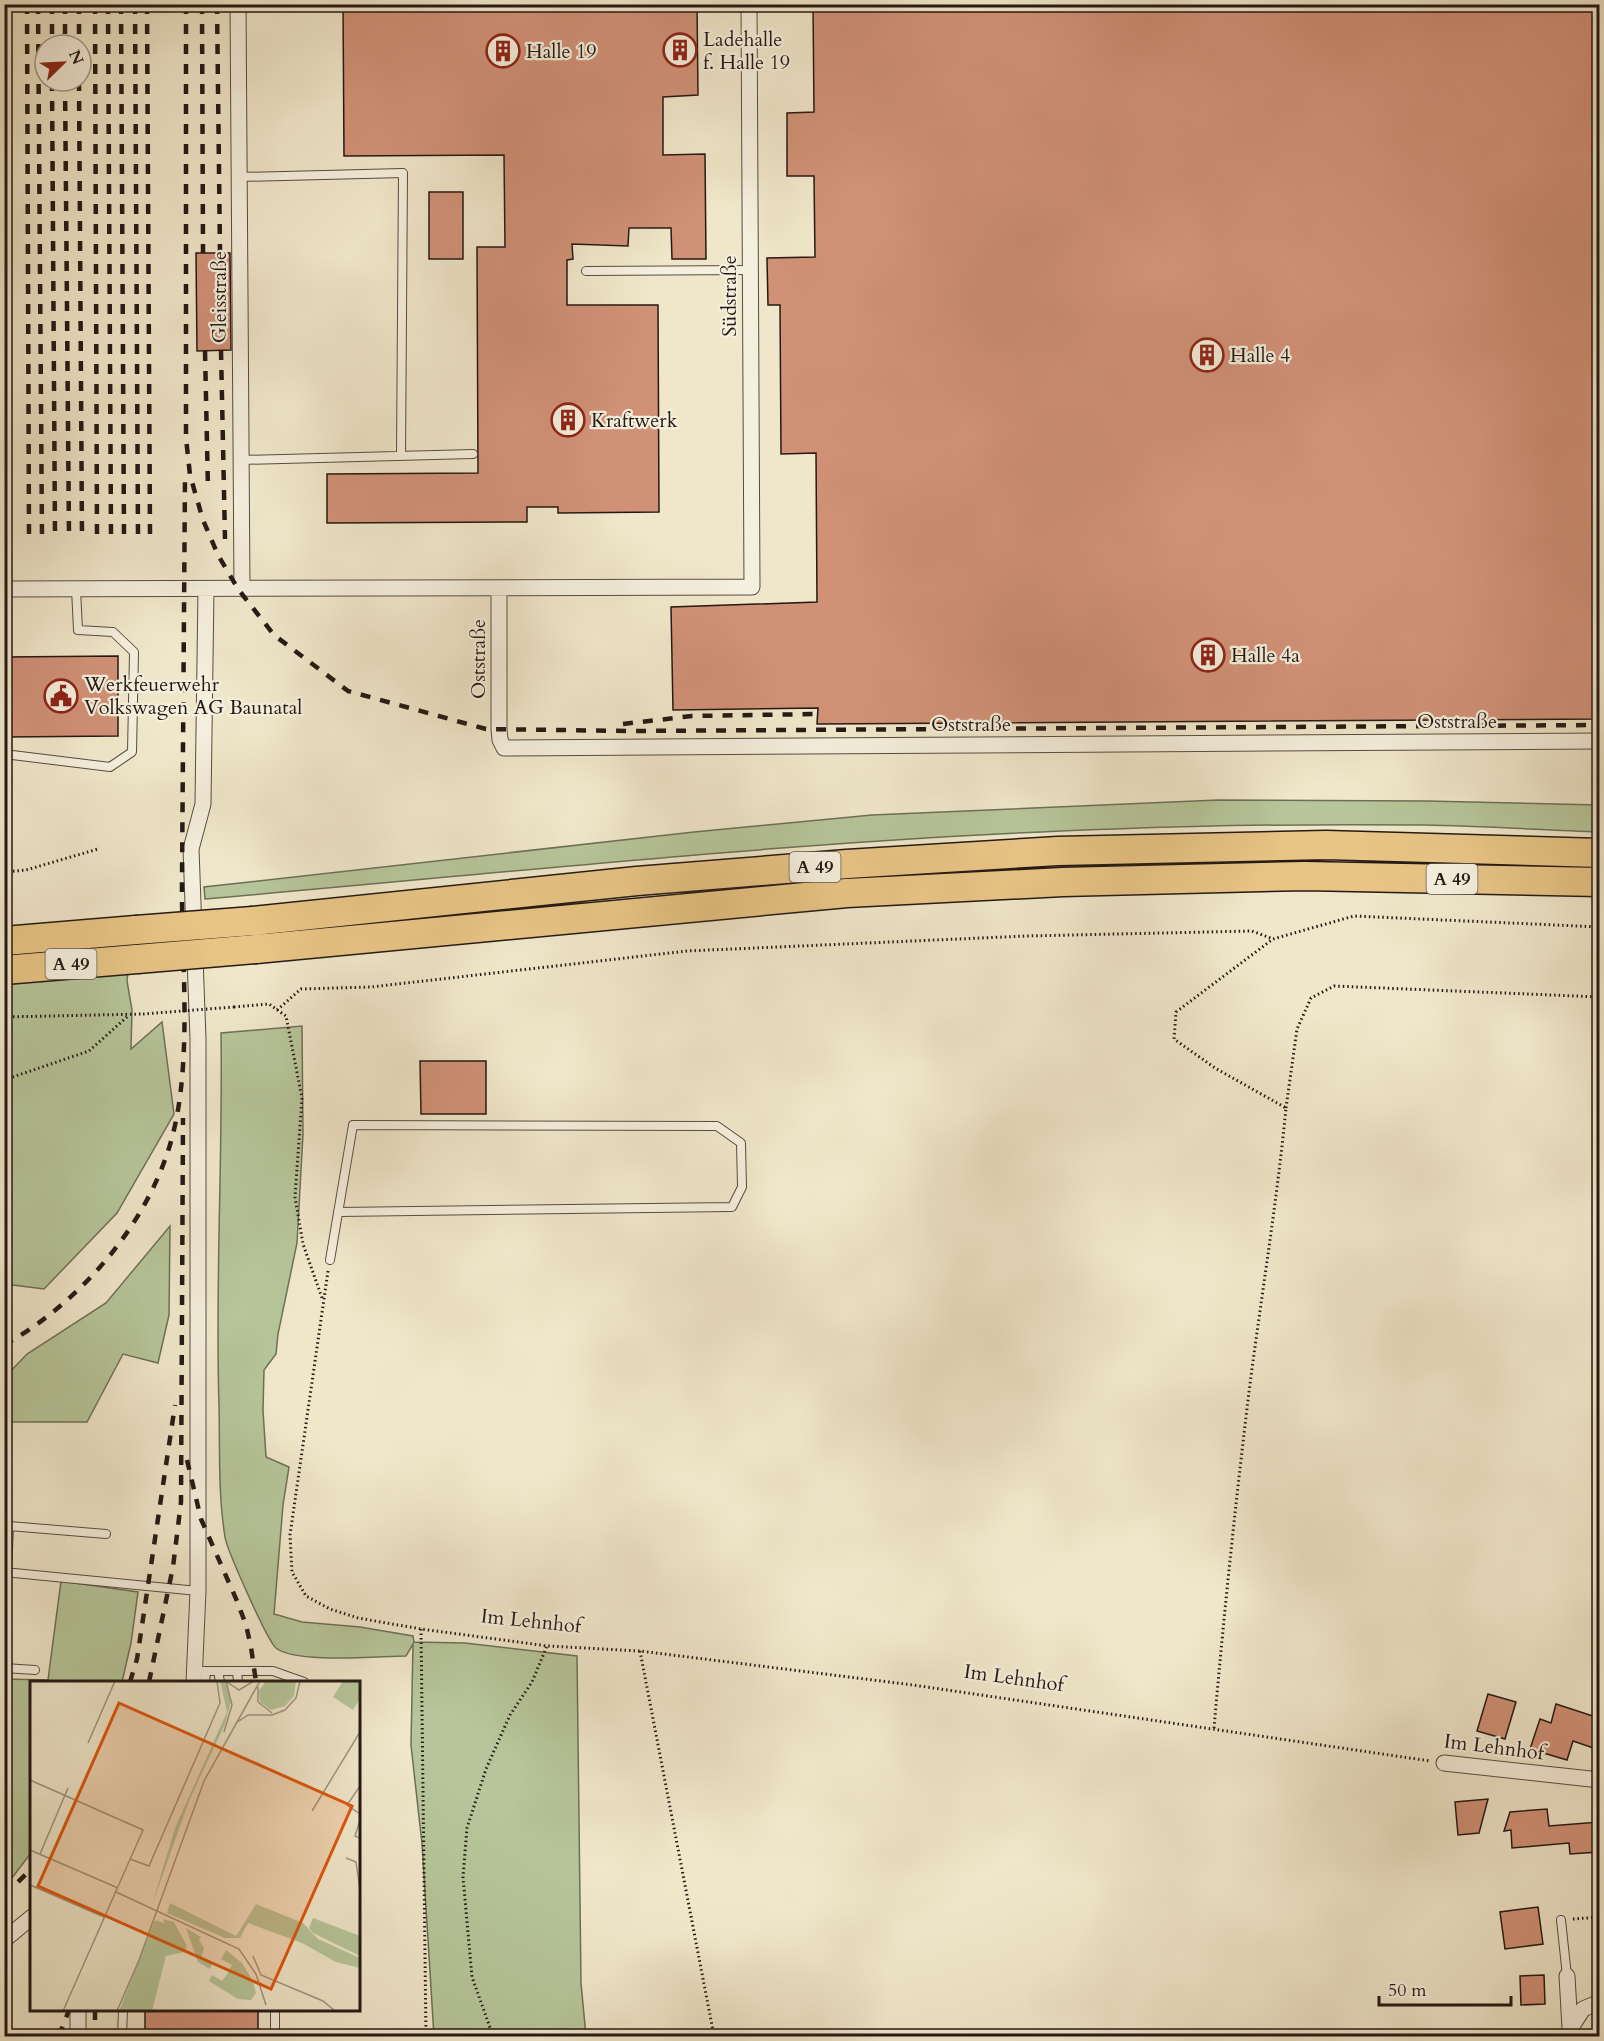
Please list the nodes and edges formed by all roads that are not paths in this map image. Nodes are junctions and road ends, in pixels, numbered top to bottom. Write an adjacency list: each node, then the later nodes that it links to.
1 (238, 4): 3 (street, Gleisstraße)
2 (749, 4): 4 (street, Südstraße)
3 (239, 177): 7 (lane); 8 (street, Gleisstraße)
4 (750, 270): 5 (lane); 9 (street, Südstraße)
5 (586, 271)
6 (474, 454): 7 (lane)
7 (401, 456): 8 (lane)
8 (241, 460): 13 (street, Gleisstraße)
9 (499, 588): 13 (street); 14 (street, Oststraße)
10 (4, 589): 11 (street)
11 (76, 589): 12 (street); 15 (lane)
12 (206, 589): 13 (street); 24 (street)
13 (242, 590)
14 (1599, 741)
15 (4, 754)
16 (1599, 853): 18 (highway, A 49, bridge)
17 (1599, 882): 19 (highway, A 49, bridge)
18 (4, 941)
19 (4, 970)
20 (338, 1212): 20 (lane); 21 (lane)
21 (330, 1260)
22 (106, 1534): 23 (lane)
23 (6, 1572): 24 (lane)
24 (198, 1591): 29 (street)
25 (4, 1668): 26 (lane)
26 (35, 1670)
27 (218, 1671): 28 (lane); 29 (lane); 30 (lane)
28 (237, 1671): 31 (lane); 32 (lane)
29 (200, 1677)
30 (220, 1681)
31 (238, 1681)
32 (299, 1681)
33 (1444, 1763): 34 (street, Im Lehnhof)
34 (1599, 1780)
35 (30, 1919): 37 (street)
36 (1561, 1920): 38 (lane)
37 (4, 1940)
38 (1567, 1976): 43 (street)
39 (1599, 2002): 43 (street)
40 (78, 2011): 44 (street)
41 (123, 2011): 45 (lane)
42 (274, 2011): 46 (lane)
43 (1571, 2032)
44 (78, 2037)
45 (122, 2037)
46 (275, 2037)

